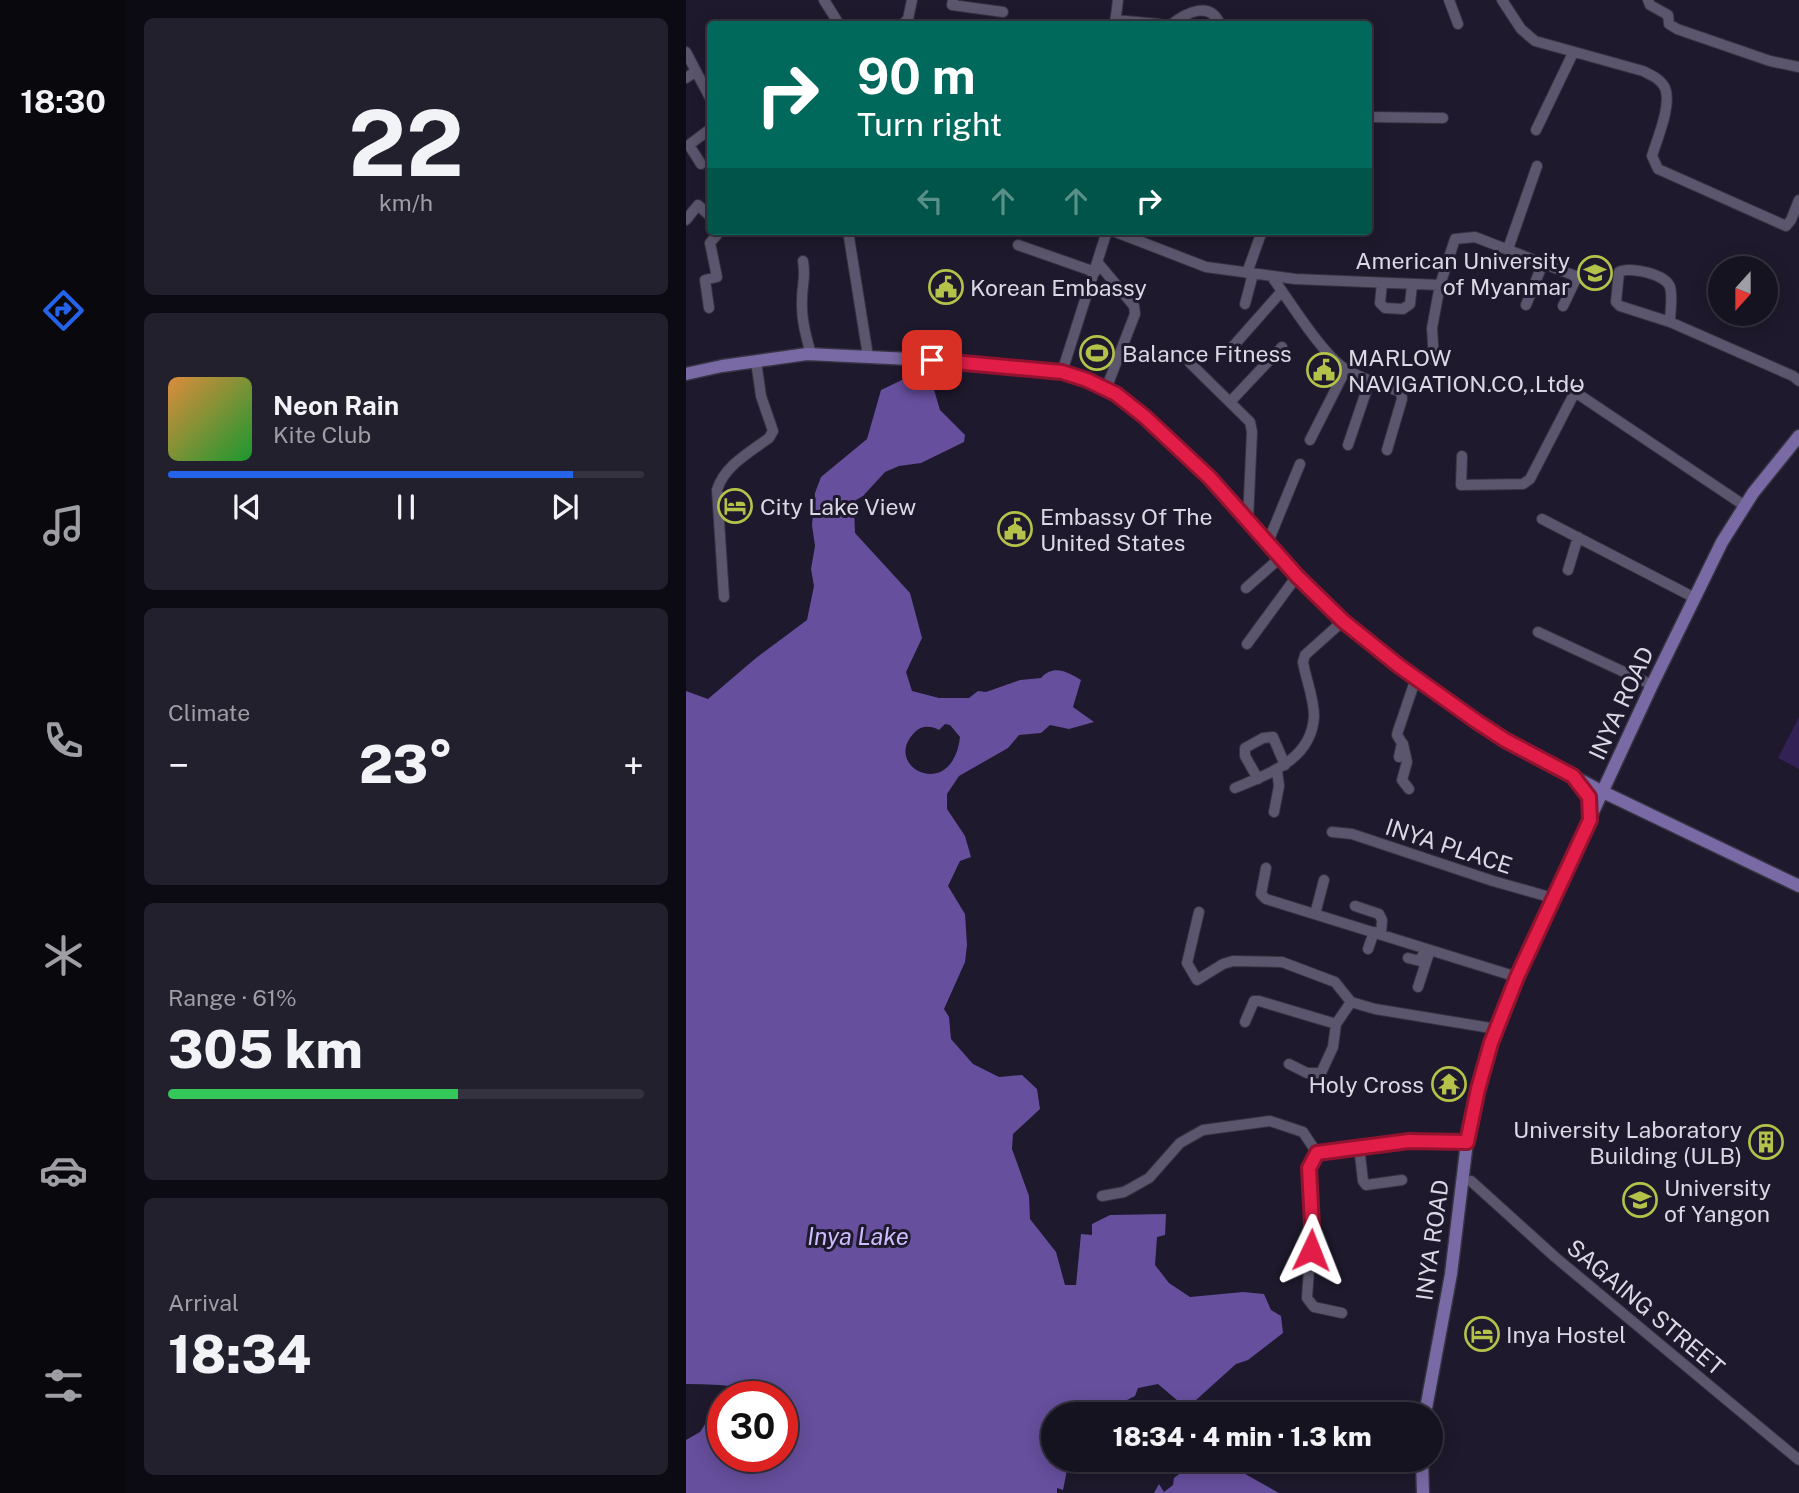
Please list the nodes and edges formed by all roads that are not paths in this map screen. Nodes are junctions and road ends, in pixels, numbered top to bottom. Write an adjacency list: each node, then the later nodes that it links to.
1 (824, 0): 9 (street)
2 (912, 0): 10 (street)
3 (953, 0): 8 (street)
4 (1118, 0): 11 (street)
5 (1449, 0): 14 (street)
6 (1502, 0): 16 (street)
7 (1648, 0): 17 (street)
8 (1003, 12)
9 (837, 21)
10 (906, 21)
11 (1115, 21)
12 (1176, 21): 13 (street)
13 (1219, 21)
14 (1458, 24)
15 (686, 52): 18 (street)
16 (1573, 52): 23 (street); 27 (street)
17 (1799, 67)
18 (696, 71): 19 (street); 20 (street)
19 (686, 78)
20 (707, 92)
21 (1372, 117): 22 (street)
22 (1443, 118)
23 (1536, 130)
24 (707, 132): 25 (street)
25 (701, 163)
26 (1537, 166): 36 (street)
27 (1799, 200)
28 (707, 213): 29 (street)
29 (686, 220)
30 (717, 235): 51 (street)
31 (849, 235): 56 (street)
32 (1106, 235): 39 (street)
33 (1123, 235): 40 (street)
34 (1261, 235): 40 (street)
35 (1018, 245): 39 (street)
36 (1508, 249): 38 (street); 46 (street)
37 (803, 261): 55 (street)
38 (1543, 263): 42 (street); 49 (street)
39 (1096, 267): 61 (street); 65 (street)
40 (1250, 274): 41 (street); 48 (street)
41 (1272, 277): 44 (street); 47 (street)
42 (1577, 277): 43 (street); 50 (street)
43 (1591, 282)
44 (1382, 283): 45 (street); 45 (street)
45 (1412, 284): 46 (street)
46 (1440, 285): 58 (street)
47 (1282, 291): 54 (street); 60 (street)
48 (1245, 304)
49 (1526, 305)
50 (1563, 306)
51 (709, 308)
52 (1671, 322): 52 (street); 64 (street)
53 (1282, 347): 66 (street)
54 (1228, 352)
55 (811, 354): 56 (main road); 57 (main road)
56 (868, 356): 61 (main road)
57 (756, 360): 62 (main road); 82 (street)
58 (1434, 360)
59 (1190, 363): 66 (street)
60 (1346, 369): 63 (street); 68 (street)
61 (1062, 372): 65 (main road)
62 (686, 374)
63 (1370, 380): 69 (street); 70 (street)
64 (1799, 381)
65 (1106, 389): 75 (main road)
66 (1230, 402): 75 (street)
67 (1799, 436): 73 (main road, INYA ROAD)
68 (1310, 440)
69 (1348, 445)
70 (1387, 450)
71 (1462, 456): 73 (street)
72 (1300, 464): 77 (street)
73 (1745, 506): 83 (main road, INYA ROAD)
74 (1542, 519): 76 (street)
75 (1248, 520): 77 (main road)
76 (1578, 537): 79 (street); 83 (street)
77 (1268, 542): 78 (main road)
78 (1281, 558): 80 (main road); 81 (street)
79 (1568, 570)
80 (1297, 576): 84 (main road); 86 (street)
81 (1246, 588)
82 (724, 597)
83 (1695, 598): 88 (main road, INYA ROAD)
84 (1343, 621): 87 (main road); 91 (street)
85 (1538, 632): 88 (street)
86 (1247, 644)
87 (1416, 678): 89 (street); 92 (main road)
88 (1651, 685): 96 (main road, INYA ROAD)
89 (1402, 743): 90 (street); 95 (street)
90 (1399, 757)
91 (1281, 768): 93 (street); 93 (street); 97 (street)
92 (1573, 776): 96 (main road); 98 (main road)
93 (1258, 779): 94 (street)
94 (1235, 788)
95 (1409, 789)
96 (1603, 792): 98 (main road, INYA ROAD); 102 (main road)
97 (1274, 812)
98 (1590, 820): 103 (main road, INYA ROAD)
99 (1332, 832): 103 (street, INYA PLACE)
100 (1266, 868): 106 (street)
101 (1324, 880): 106 (street)
102 (1799, 886)
103 (1553, 898): 111 (main road, INYA ROAD)
104 (1355, 906): 107 (street)
105 (1199, 912): 113 (street)
106 (1315, 914): 107 (street)
107 (1377, 933): 108 (street); 109 (street)
108 (1368, 949)
109 (1428, 949): 110 (street); 111 (street); 112 (street)
110 (1408, 958)
111 (1517, 977): 116 (main road, INYA ROAD)
112 (1419, 986)
113 (1352, 1002): 115 (street); 116 (street)
114 (1245, 1022): 115 (street)
115 (1336, 1024): 117 (street)
116 (1497, 1029): 118 (main road, INYA ROAD)
117 (1289, 1064)
118 (1467, 1142): 119 (street); 125 (main road, INYA ROAD)
119 (1359, 1146): 120 (street); 121 (street)
120 (1317, 1153): 123 (street); 124 (street)
121 (1402, 1180)
122 (1471, 1181): 126 (street, SAGAING STREET)
123 (1102, 1196)
124 (1342, 1314)
125 (1427, 1402)
126 (1799, 1460)
127 (1422, 1472): 128 (main road)
128 (1423, 1493)

